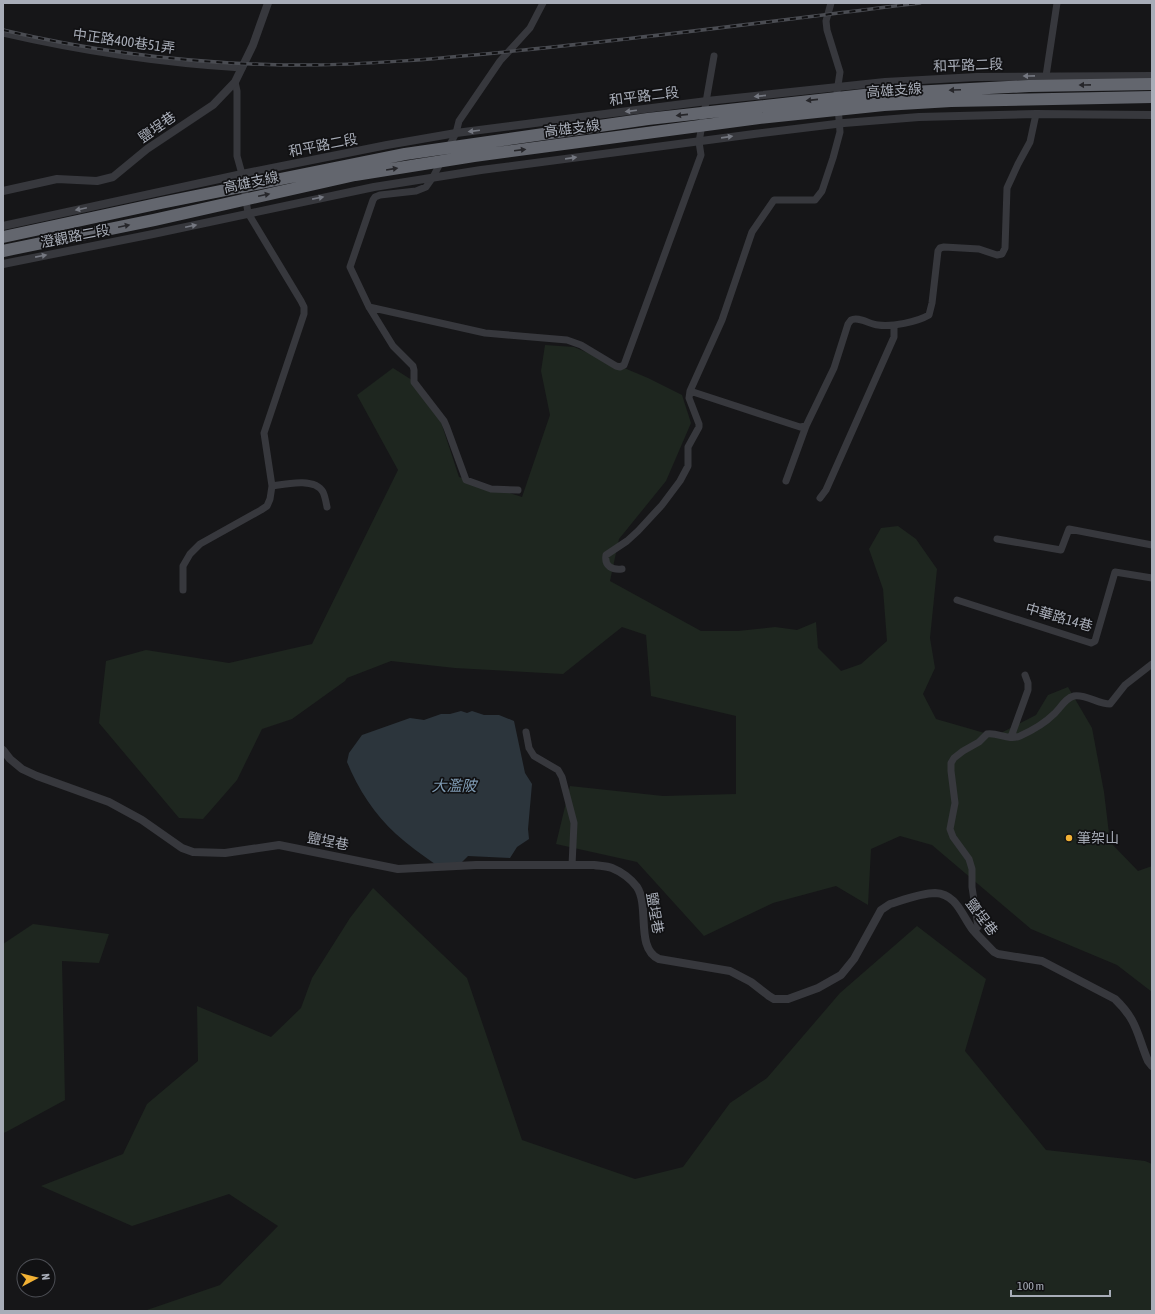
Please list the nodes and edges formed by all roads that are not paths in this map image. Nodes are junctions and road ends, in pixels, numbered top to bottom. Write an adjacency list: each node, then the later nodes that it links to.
1 (268, 3): 7 (street, 鹽埕巷)
2 (543, 3): 18 (street)
3 (831, 3): 12 (street)
4 (1057, 3): 8 (street)
5 (3, 32): 7 (street, 中正路400巷51弄)
6 (714, 56): 14 (street)
7 (242, 68): 10 (street, 鹽埕巷)
8 (1046, 76): 9 (street, 和平路二段); 12 (street, 和平路二段, one-way to 12)
9 (1152, 76)
10 (235, 82): 20 (street); 22 (street, 鹽埕巷)
11 (1152, 84): 26 (highway, 高雄支線, one-way to 26, bridge)
12 (837, 88): 14 (street, 和平路二段, one-way to 14); 17 (street)
13 (1152, 97): 27 (highway, 高雄支線, one-way to 13, bridge)
14 (707, 101): 18 (street, 和平路二段, one-way to 18); 19 (street)
15 (1036, 114): 16 (street); 17 (street); 30 (street)
16 (1152, 115)
17 (839, 124): 19 (street, one-way to 17); 31 (street)
18 (456, 134): 20 (street, 和平路二段); 21 (street)
19 (699, 142): 21 (street, one-way to 19); 29 (street)
20 (242, 174): 23 (street, 和平路二段); 24 (street)
21 (433, 177): 24 (street, one-way to 21); 29 (street)
22 (3, 192)
23 (146, 195): 25 (street, 澄觀路二段, one-way to 25)
24 (248, 213): 28 (street, 澄觀路二段, one-way to 24); 34 (street)
25 (3, 226)
26 (3, 237)
27 (3, 250)
28 (3, 264)
29 (369, 307): 35 (street)
30 (894, 325): 32 (street); 36 (street)
31 (690, 391): 32 (street); 40 (street)
32 (806, 426): 33 (street)
33 (786, 481)
34 (272, 486): 37 (street); 42 (street)
35 (518, 490)
36 (820, 498)
37 (327, 507)
38 (997, 539): 39 (street)
39 (1152, 545)
40 (622, 569)
41 (1152, 578): 43 (street, 中華路14巷)
42 (183, 590)
43 (957, 600)
44 (1152, 664): 47 (street)
45 (1025, 674): 47 (street)
46 (526, 732): 49 (street)
47 (1011, 738): 50 (street)
48 (3, 750): 49 (street, 鹽埕巷)
49 (572, 865): 50 (street, 鹽埕巷)
50 (972, 929): 51 (street, 鹽埕巷)
51 (1152, 1066)

